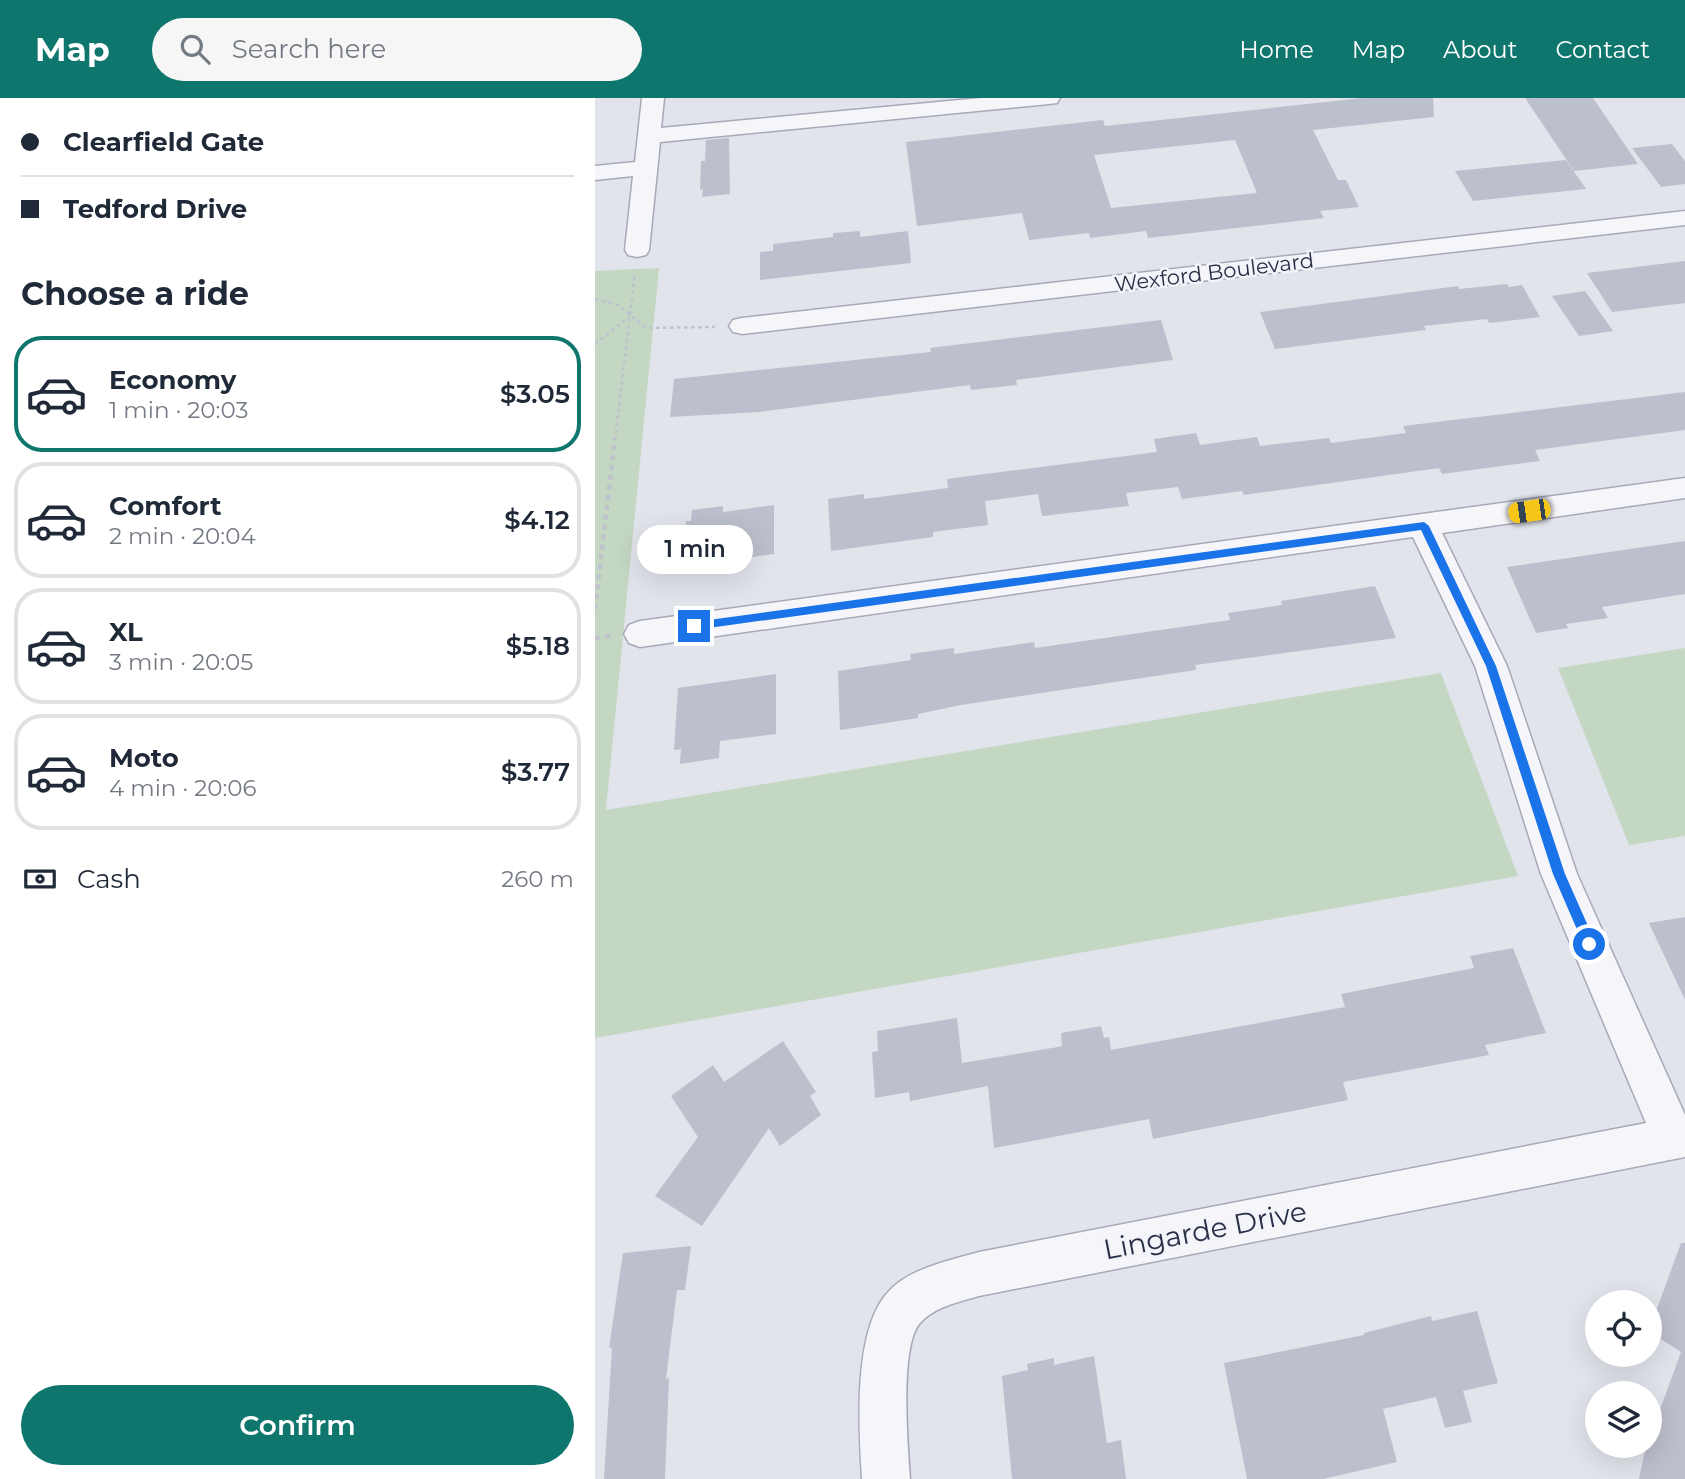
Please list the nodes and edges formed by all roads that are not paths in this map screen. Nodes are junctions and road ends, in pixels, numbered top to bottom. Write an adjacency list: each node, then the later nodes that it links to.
1 (653, 98): 4 (street)
2 (1049, 98): 3 (street)
3 (928, 104): 4 (street)
4 (649, 136): 5 (street)
5 (646, 168): 6 (street); 8 (street)
6 (595, 173)
7 (1685, 218): 9 (street, Wexford Boulevard)
8 (637, 250)
9 (743, 326)
10 (1685, 488): 11 (street)
11 (1424, 526): 12 (street); 13 (street)
12 (640, 634)
13 (1680, 1137): 14 (street, Lingarde Drive)
14 (886, 1479)

